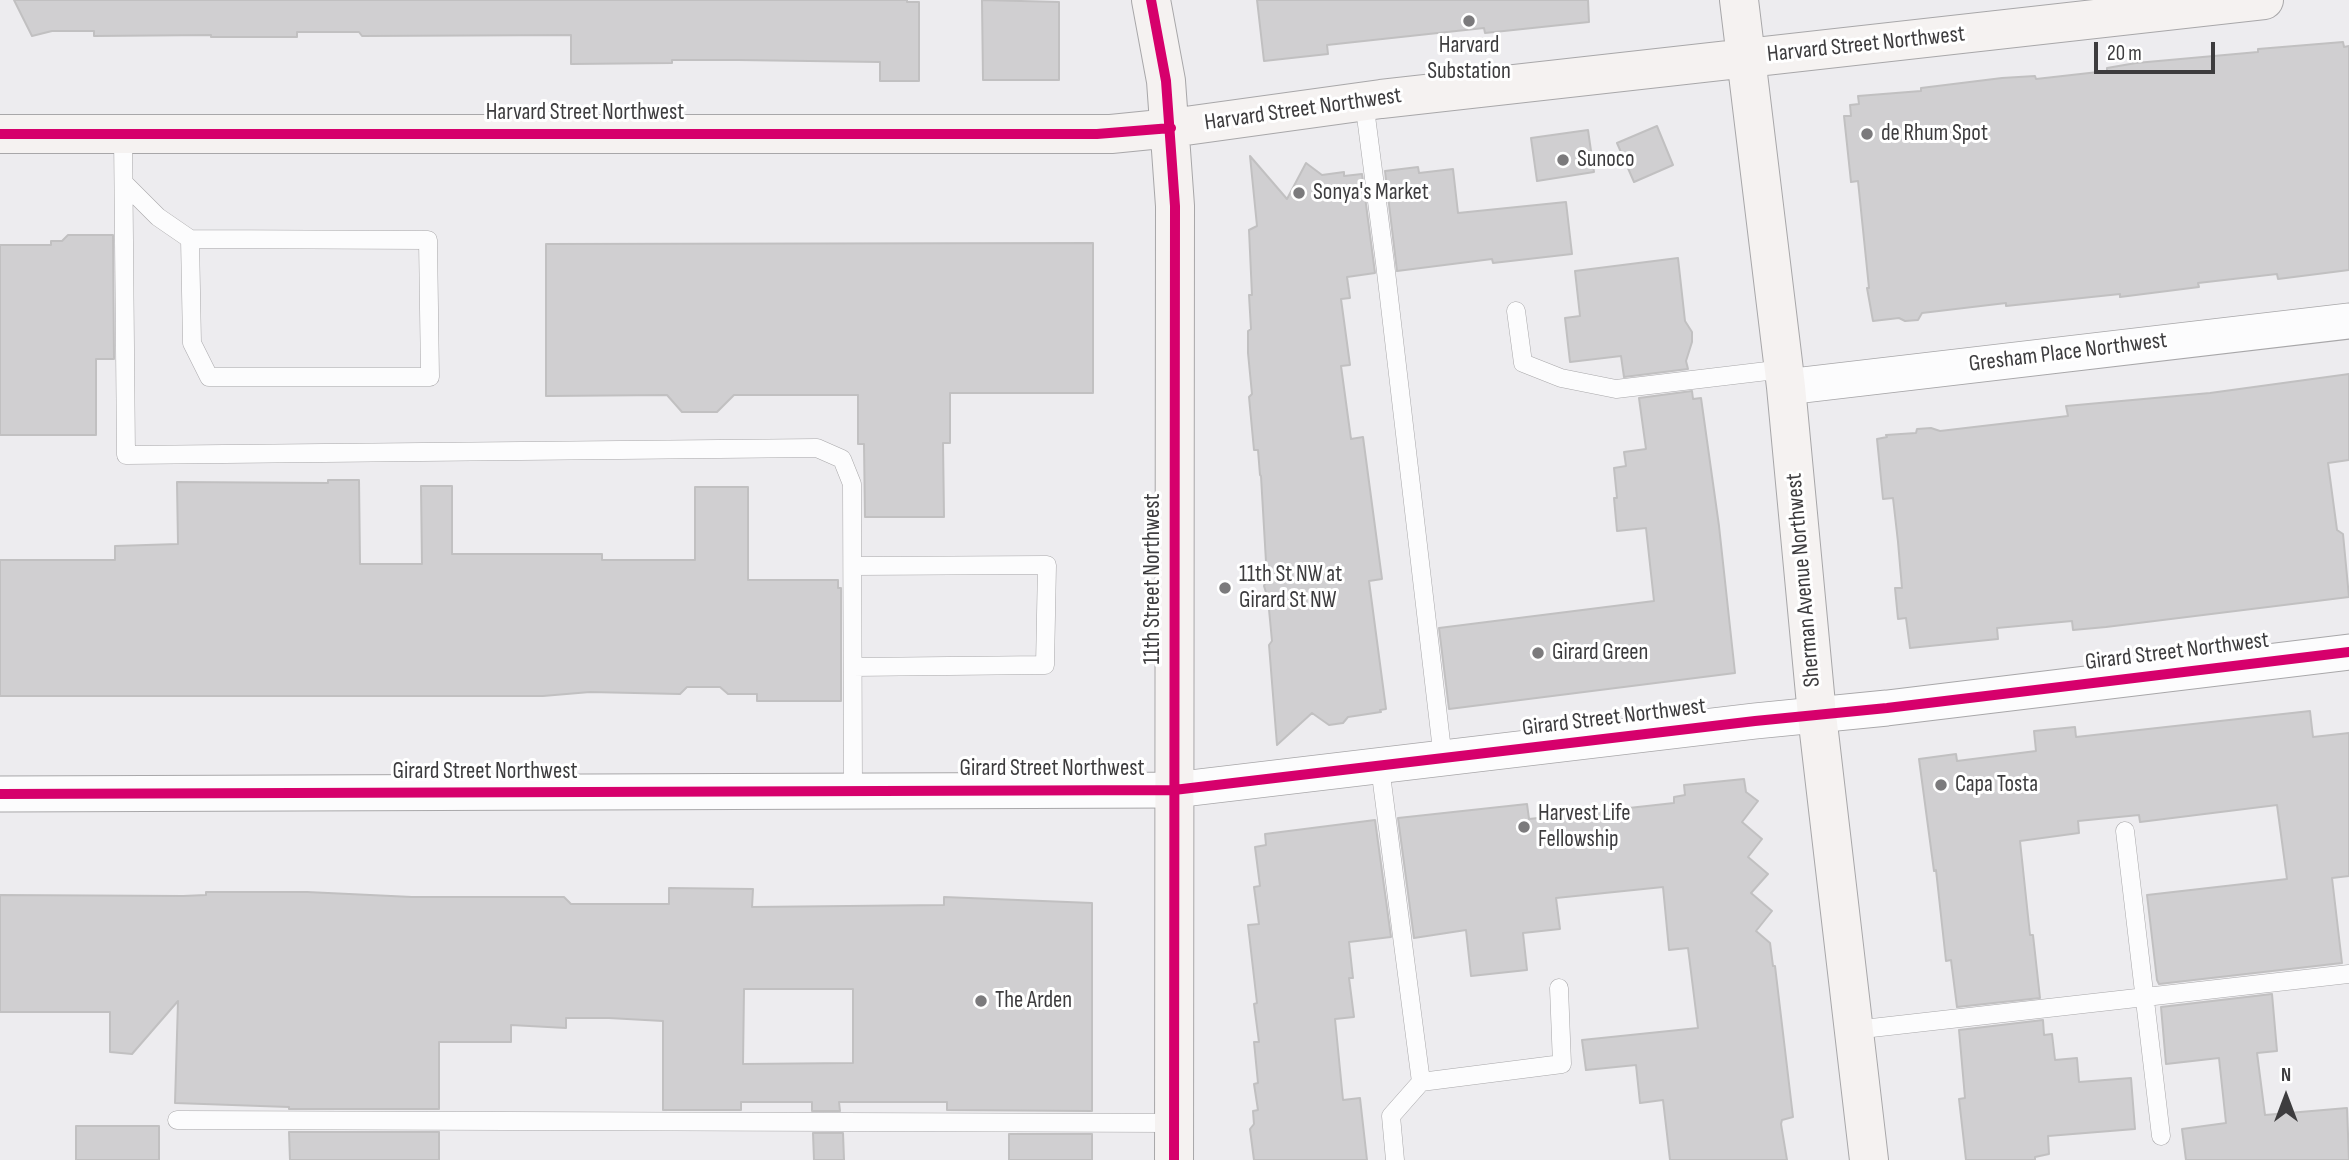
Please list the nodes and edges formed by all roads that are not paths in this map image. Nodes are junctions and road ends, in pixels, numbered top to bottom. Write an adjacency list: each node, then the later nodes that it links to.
1 (1151, 0): 6 (main road, 11th Street Northwest)
2 (1739, 0): 4 (main road, Sherman Avenue Northwest)
3 (2264, 0): 4 (main road, Harvard Street Northwest)
4 (1746, 58): 5 (main road, Harvard Street Northwest); 13 (main road, Sherman Avenue Northwest)
5 (1364, 101): 6 (main road, Harvard Street Northwest); 18 (lane)
6 (1171, 128): 8 (main road, Harvard Street Northwest); 20 (main road, 11th Street Northwest)
7 (0, 134): 8 (main road, Harvard Street Northwest)
8 (123, 135): 9 (lane)
9 (125, 184): 10 (lane); 14 (lane)
10 (190, 239): 10 (lane)
11 (1516, 311): 13 (lane)
12 (2349, 321): 13 (street, Gresham Place Northwest)
13 (1785, 378): 17 (main road, Sherman Avenue Northwest)
14 (853, 566): 16 (lane); 16 (lane)
15 (2349, 652): 17 (street, Girard Street Northwest)
16 (853, 667): 21 (lane)
17 (1817, 715): 18 (street, Girard Street Northwest); 27 (main road, Sherman Avenue Northwest)
18 (1443, 759): 19 (street, Girard Street Northwest)
19 (1380, 767): 20 (street, Girard Street Northwest); 28 (lane)
20 (1174, 790): 21 (street, Girard Street Northwest); 30 (main road, 11th Street Northwest)
21 (853, 791): 22 (street, Girard Street Northwest)
22 (0, 794)
23 (2125, 831): 26 (lane)
24 (2349, 974): 26 (lane)
25 (1559, 988): 28 (lane)
26 (2146, 997): 27 (lane); 31 (lane)
27 (1854, 1030): 34 (main road, Sherman Avenue Northwest)
28 (1421, 1082): 33 (lane)
29 (177, 1119): 30 (lane)
30 (1174, 1123): 32 (main road, 11th Street Northwest)
31 (2161, 1136)
32 (1174, 1160)
33 (1395, 1160)
34 (1869, 1160)

